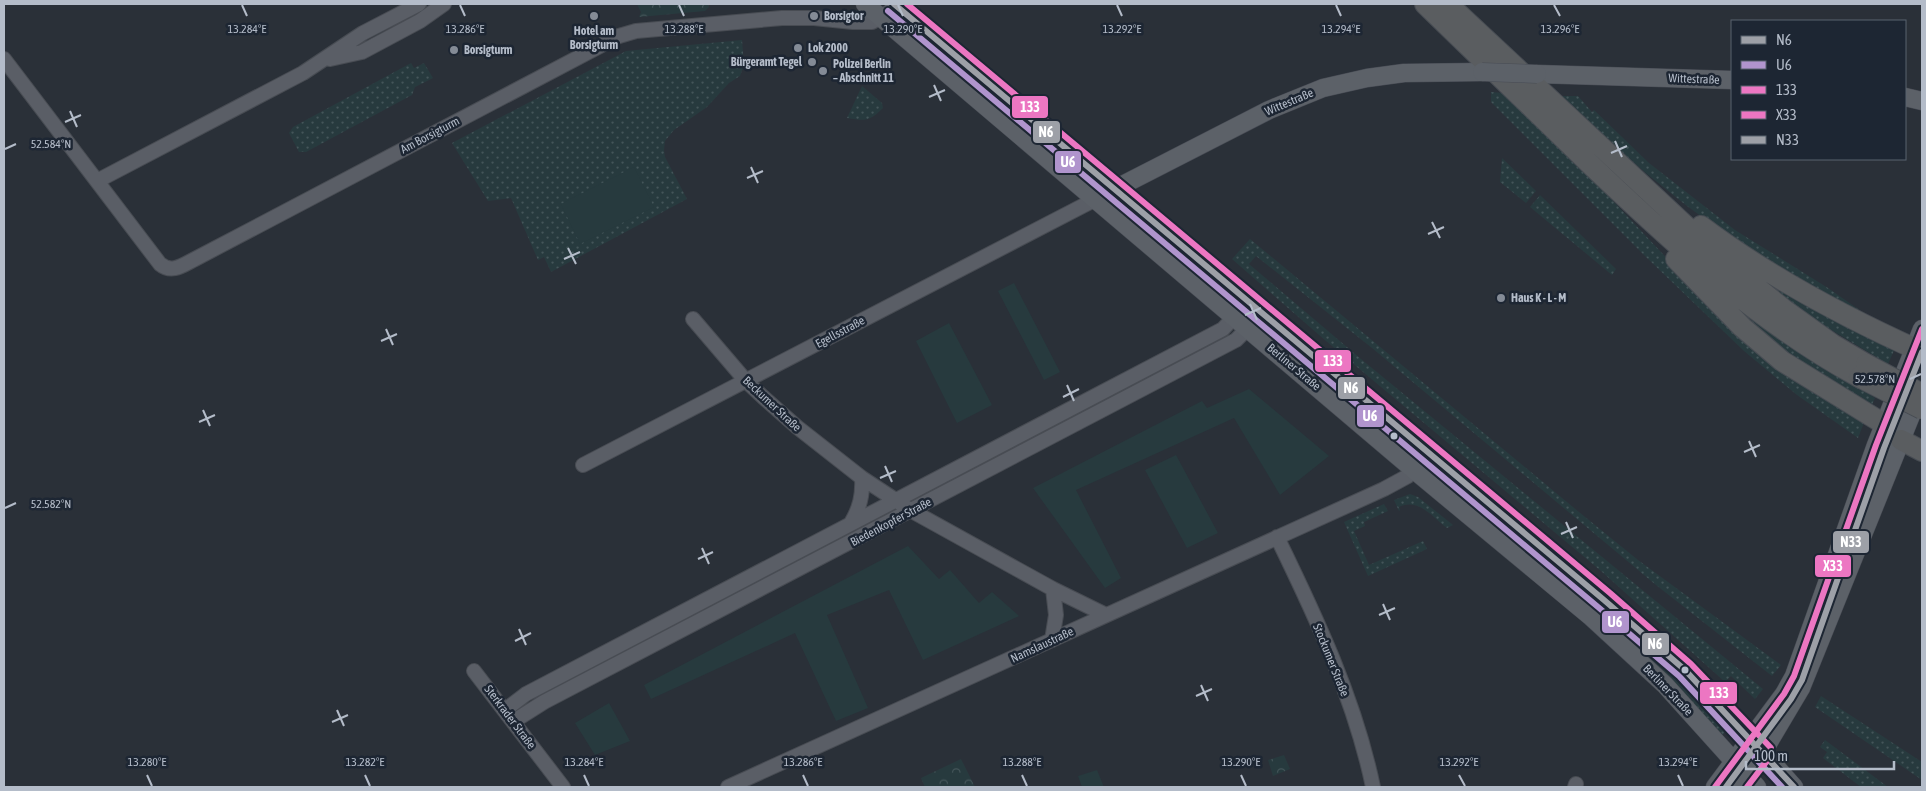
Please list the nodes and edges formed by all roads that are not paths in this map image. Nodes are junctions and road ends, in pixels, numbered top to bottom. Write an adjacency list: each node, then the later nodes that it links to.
1 (419, 4): 9 (street)
2 (444, 4): 9 (street)
3 (865, 4): 7 (main road, Berliner Straße)
4 (1425, 4): 17 (highway)
5 (1448, 4): 15 (highway)
6 (898, 5): 7 (street, Am Borsigturm); 14 (main road, Berliner Straße)
7 (880, 17): 13 (street, Am Borsigturm); 16 (main road, Berliner Straße)
8 (4, 59): 13 (street, Am Borsigturm)
9 (325, 60): 13 (street)
10 (1731, 80): 14 (main road, Wittestraße, bridge)
11 (1906, 97): 12 (main road)
12 (1922, 101)
13 (97, 180)
14 (1113, 190): 16 (main road, Wittestraße); 18 (main road, Berliner Straße)
15 (1656, 196): 23 (highway); 24 (highway)
16 (1096, 199): 21 (main road, Berliner Straße); 25 (street, Egellsstraße)
17 (1639, 210): 24 (highway); 29 (highway)
18 (1248, 302): 19 (main road, Berliner Straße); 21 (street, Biedenkopfer Straße)
19 (1262, 314): 21 (street, Biedenkopfer Straße); 32 (main road, Berliner Straße)
20 (693, 319): 25 (street, Beckumer Straße)
21 (1242, 323): 34 (main road, Berliner Straße); 36 (street, Biedenkopfer Straße); 37 (street, Biedenkopfer Straße)
22 (1922, 330): 23 (main road)
23 (1918, 350): 29 (main road)
24 (1862, 370): 27 (highway, bridge); 28 (highway, bridge)
25 (746, 381): 33 (street, Egellsstraße); 35 (street, Beckumer Straße)
26 (1922, 387): 30 (main road)
27 (1922, 394)
28 (1922, 410)
29 (1884, 424): 30 (main road); 47 (main road)
30 (1900, 440): 31 (highway); 48 (main road)
31 (1922, 451)
32 (1429, 452): 34 (street, Namslaustraße); 47 (main road, Berliner Straße)
33 (583, 465)
34 (1414, 470): 39 (street, Namslaustraße); 49 (main road, Berliner Straße)
35 (862, 478): 36 (street, Beckumer Straße); 38 (street)
36 (896, 500): 37 (street, Beckumer Straße); 38 (street, Biedenkopfer Straße)
37 (912, 511): 40 (street, Biedenkopfer Straße); 41 (street, Beckumer Straße)
38 (851, 523): 40 (street); 45 (street, Biedenkopfer Straße)
39 (1277, 537): 42 (street, Namslaustraße); 53 (street, Stockumer Straße)
40 (859, 539): 46 (street, Biedenkopfer Straße)
41 (1053, 589): 42 (street, Beckumer Straße); 43 (street)
42 (1106, 615): 43 (street, Namslaustraße)
43 (1052, 640): 52 (street, Namslaustraße)
44 (474, 671): 45 (street, Sterkrader Straße)
45 (505, 710): 46 (street, Sterkrader Straße)
46 (514, 721): 51 (street, Sterkrader Straße)
47 (1750, 738): 48 (main road, Berliner Straße); 49 (main road)
48 (1763, 752): 50 (main road); 55 (main road, Berliner Straße)
49 (1734, 761): 50 (main road, Berliner Straße); 54 (main road)
50 (1746, 783)
51 (563, 787)
52 (728, 787)
53 (1373, 787)
54 (1715, 787)
55 (1794, 787)

